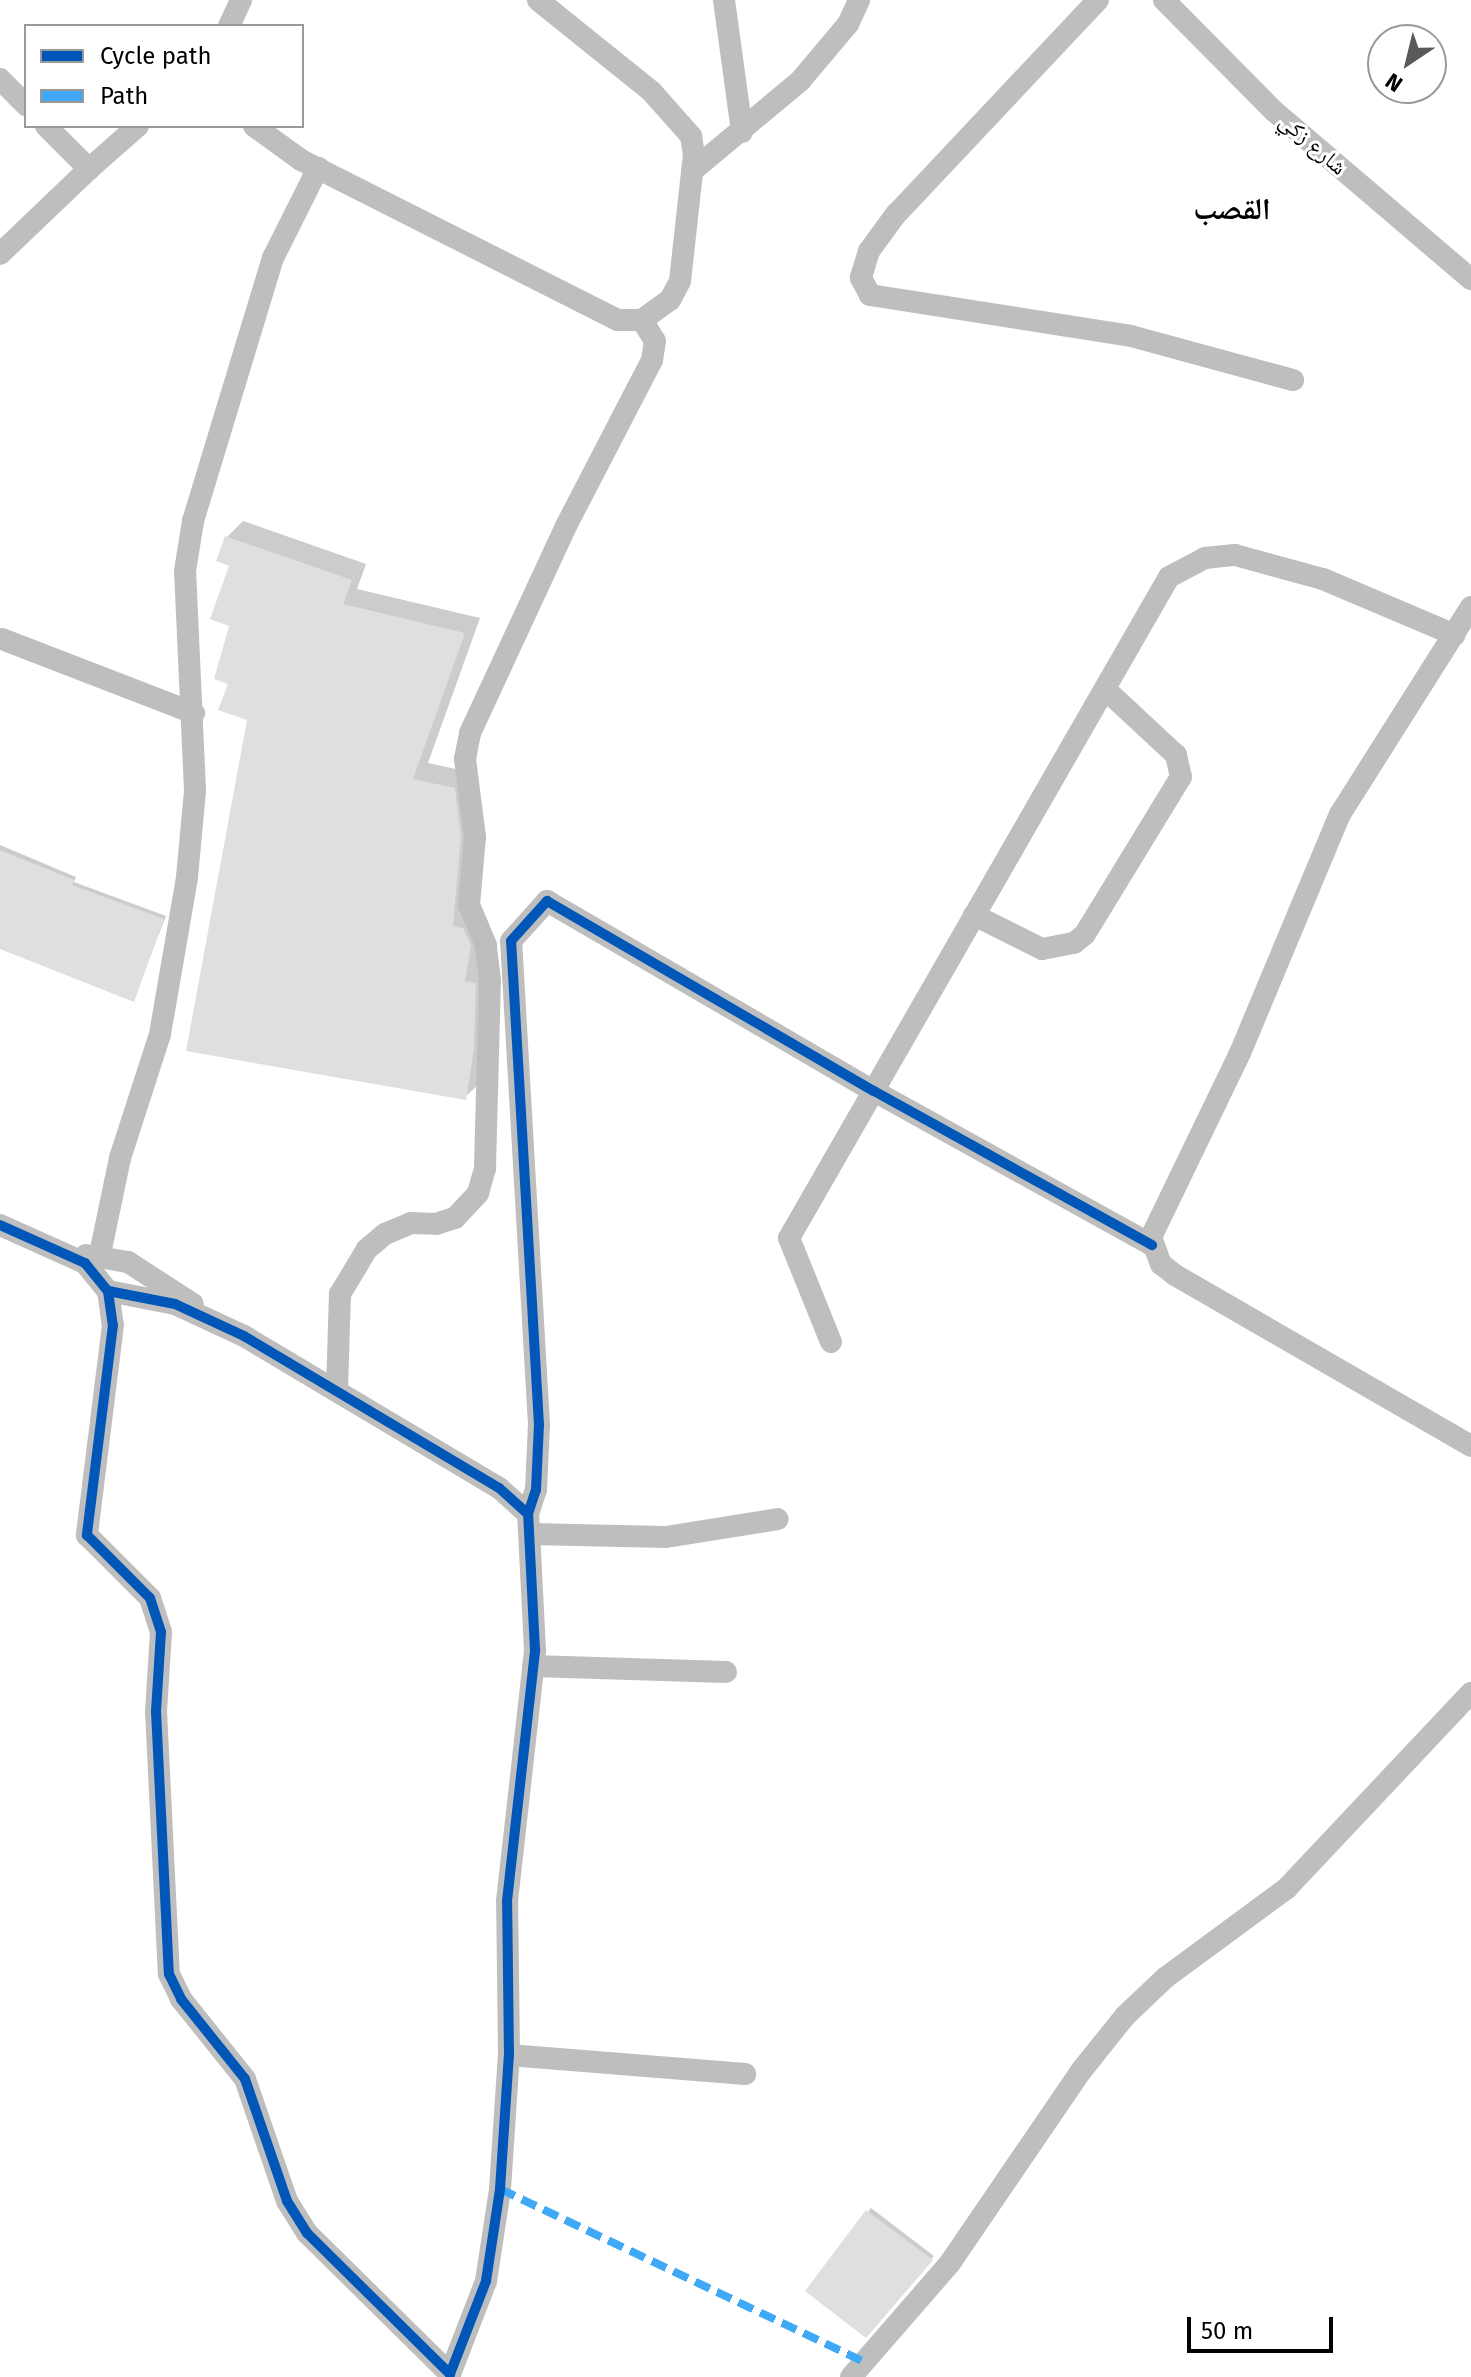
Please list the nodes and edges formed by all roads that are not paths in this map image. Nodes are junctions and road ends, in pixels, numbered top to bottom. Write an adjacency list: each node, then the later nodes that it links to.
1 (241, 0): 7 (street)
2 (538, 0): 16 (street)
3 (724, 0): 13 (street)
4 (859, 0): 13 (street)
5 (1098, 0): 20 (street)
6 (1164, 0): 18 (street, شارع زكي)
7 (230, 24)
8 (0, 79): 9 (street)
9 (24, 103)
10 (48, 128): 15 (street)
11 (136, 128): 15 (street)
12 (257, 128): 14 (street)
13 (742, 132): 16 (street)
14 (318, 168): 19 (street); 25 (street)
15 (89, 169): 17 (street)
16 (692, 171): 19 (street)
17 (0, 254)
18 (1471, 279)
19 (642, 320): 35 (street)
20 (1293, 380)
21 (1471, 607): 22 (street)
22 (1455, 635): 24 (street); 29 (street)
23 (2, 639): 25 (street)
24 (1105, 689): 26 (street); 26 (street)
25 (194, 713): 30 (street)
26 (974, 915): 27 (street)
27 (874, 1091): 29 (street); 34 (street); 38 (street)
28 (0, 1225): 31 (street)
29 (1152, 1245): 36 (street)
30 (100, 1254): 31 (street); 33 (street)
31 (72, 1256): 32 (street)
32 (108, 1291): 33 (street); 42 (street)
33 (209, 1318): 35 (street)
34 (831, 1342)
35 (337, 1389): 38 (street)
36 (1471, 1446)
37 (778, 1519): 38 (street)
38 (530, 1524): 39 (street)
39 (533, 1666): 40 (street); 42 (street)
40 (726, 1672)
41 (1471, 1693): 44 (street)
42 (509, 2055): 43 (street)
43 (745, 2074)
44 (851, 2377)

